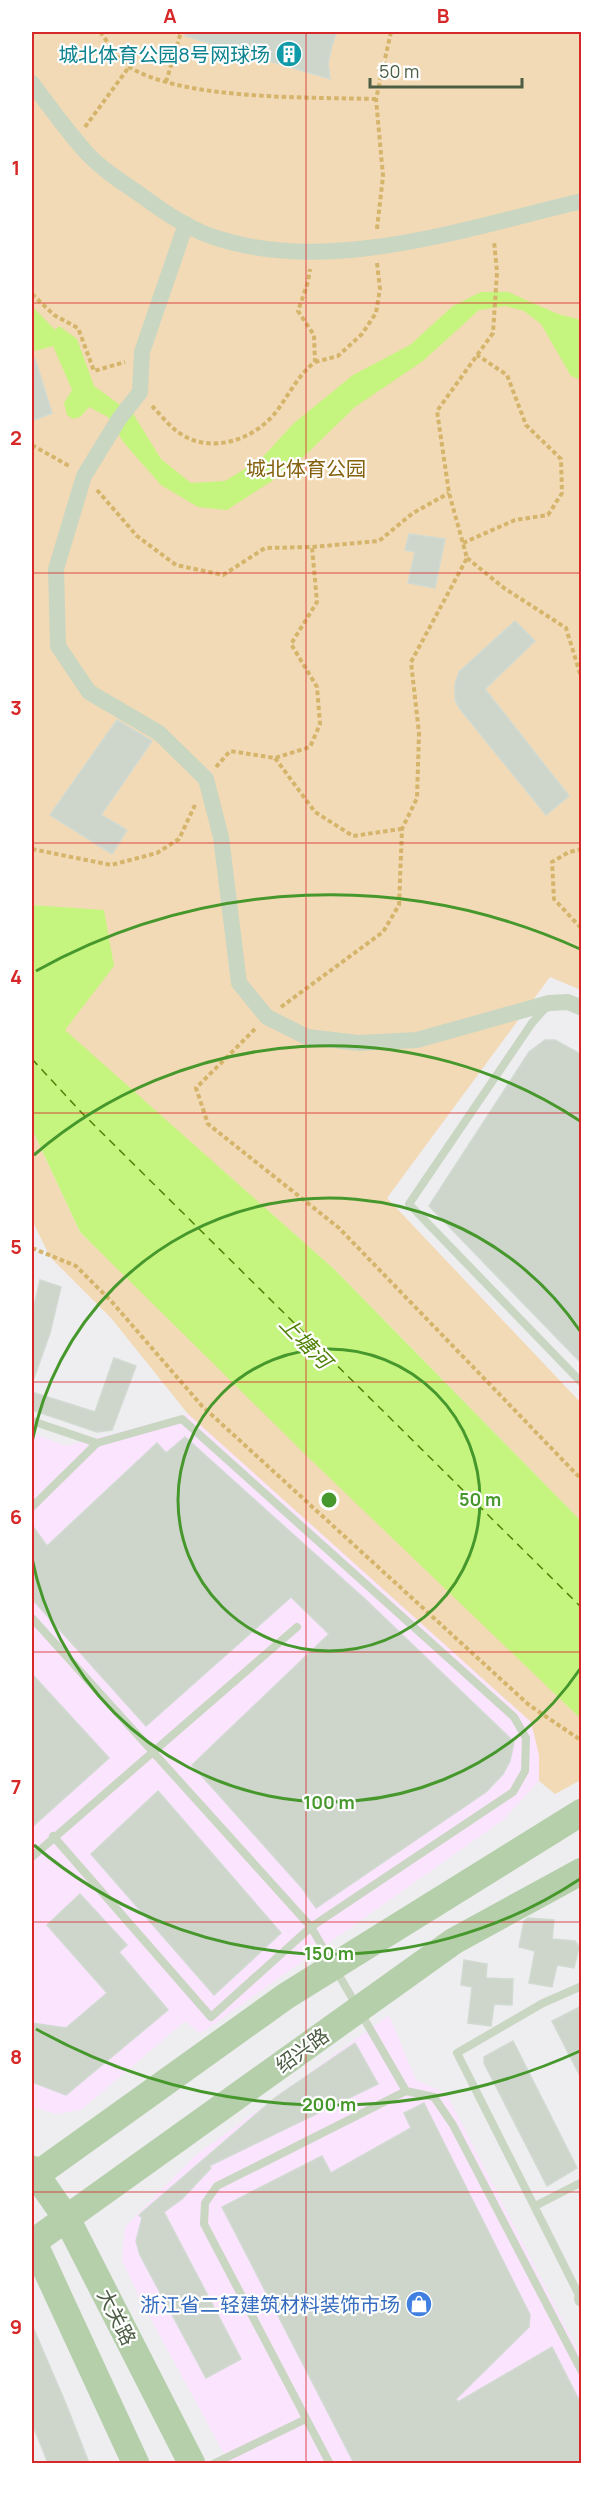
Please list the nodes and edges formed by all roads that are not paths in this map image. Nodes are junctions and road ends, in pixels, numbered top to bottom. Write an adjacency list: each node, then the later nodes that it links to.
1 (32, 83): 3 (street)
2 (582, 201): 3 (street)
3 (186, 224): 4 (street)
4 (549, 1003): 5 (street); 6 (lane)
5 (582, 1008)
6 (582, 1383)
7 (32, 1420): 8 (lane)
8 (97, 1443): 9 (lane); 17 (lane)
9 (32, 1507)
10 (32, 1618): 12 (lane)
11 (297, 1627): 12 (lane)
12 (153, 1753): 14 (lane); 17 (lane)
13 (582, 1812): 18 (main road)
14 (53, 1836): 15 (lane); 17 (lane)
15 (32, 1857)
16 (582, 1871): 20 (main road, 绍兴路)
17 (311, 1927): 18 (lane)
18 (335, 1966): 20 (lane); 22 (main road)
19 (582, 1986): 24 (lane)
20 (360, 2008): 21 (lane); 25 (main road, 绍兴路)
21 (406, 2091): 28 (lane); 29 (lane)
22 (33, 2174): 25 (main road, 大关路)
23 (582, 2182): 24 (lane)
24 (535, 2206): 27 (lane)
25 (68, 2219): 26 (main road, 绍兴路); 31 (main road, 大关路)
26 (32, 2241): 30 (main road)
27 (581, 2299)
28 (582, 2372)
29 (306, 2419): 32 (lane); 33 (lane)
30 (136, 2463)
31 (192, 2463)
32 (213, 2463)
33 (330, 2463)

